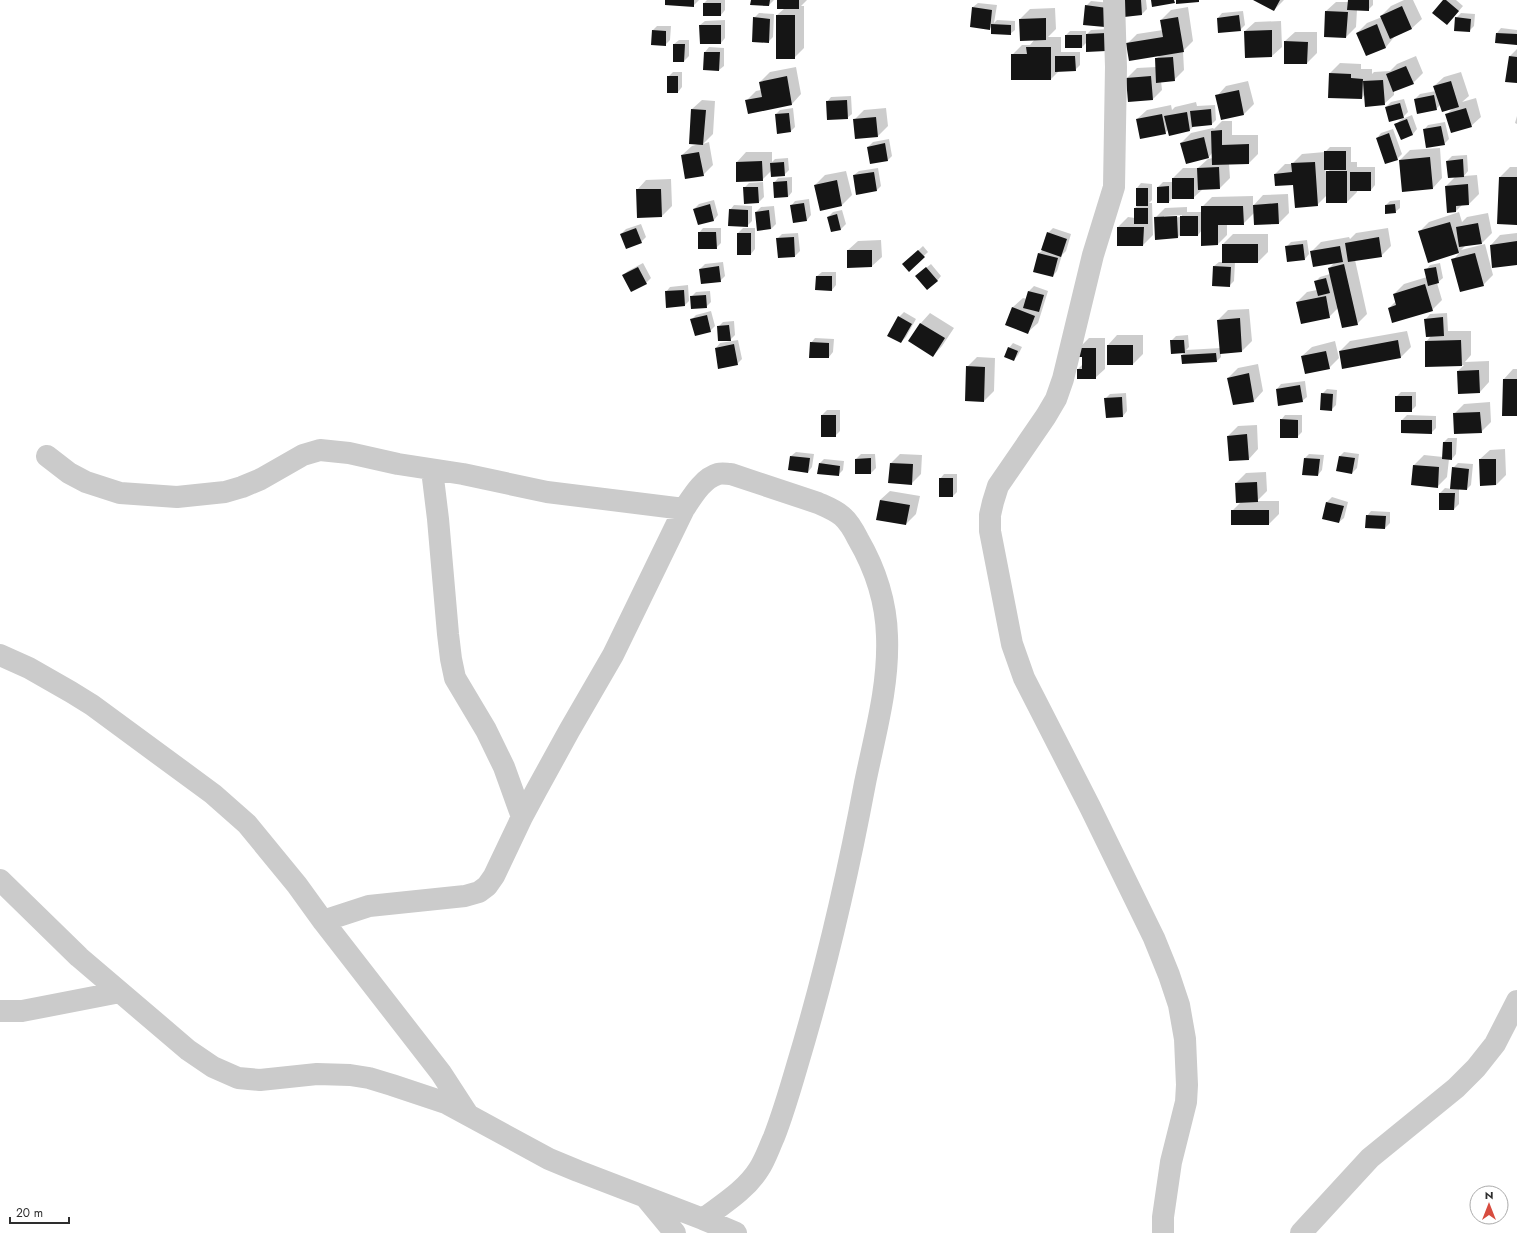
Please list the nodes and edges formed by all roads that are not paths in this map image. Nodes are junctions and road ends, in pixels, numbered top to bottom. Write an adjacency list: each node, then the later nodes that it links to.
1 (1114, 0): 17 (street)
2 (47, 456): 3 (street)
3 (432, 470): 4 (street); 6 (street)
4 (684, 509): 6 (street); 14 (street)
5 (0, 655): 8 (street)
6 (522, 817): 8 (street)
7 (0, 880): 9 (street)
8 (323, 921): 12 (street)
9 (120, 992): 11 (street); 12 (street)
10 (1517, 1001): 18 (street)
11 (0, 1011)
12 (468, 1114): 13 (street)
13 (645, 1197): 14 (street); 15 (street)
14 (704, 1219): 16 (street)
15 (675, 1233)
16 (736, 1233)
17 (1163, 1233)
18 (1301, 1233)

